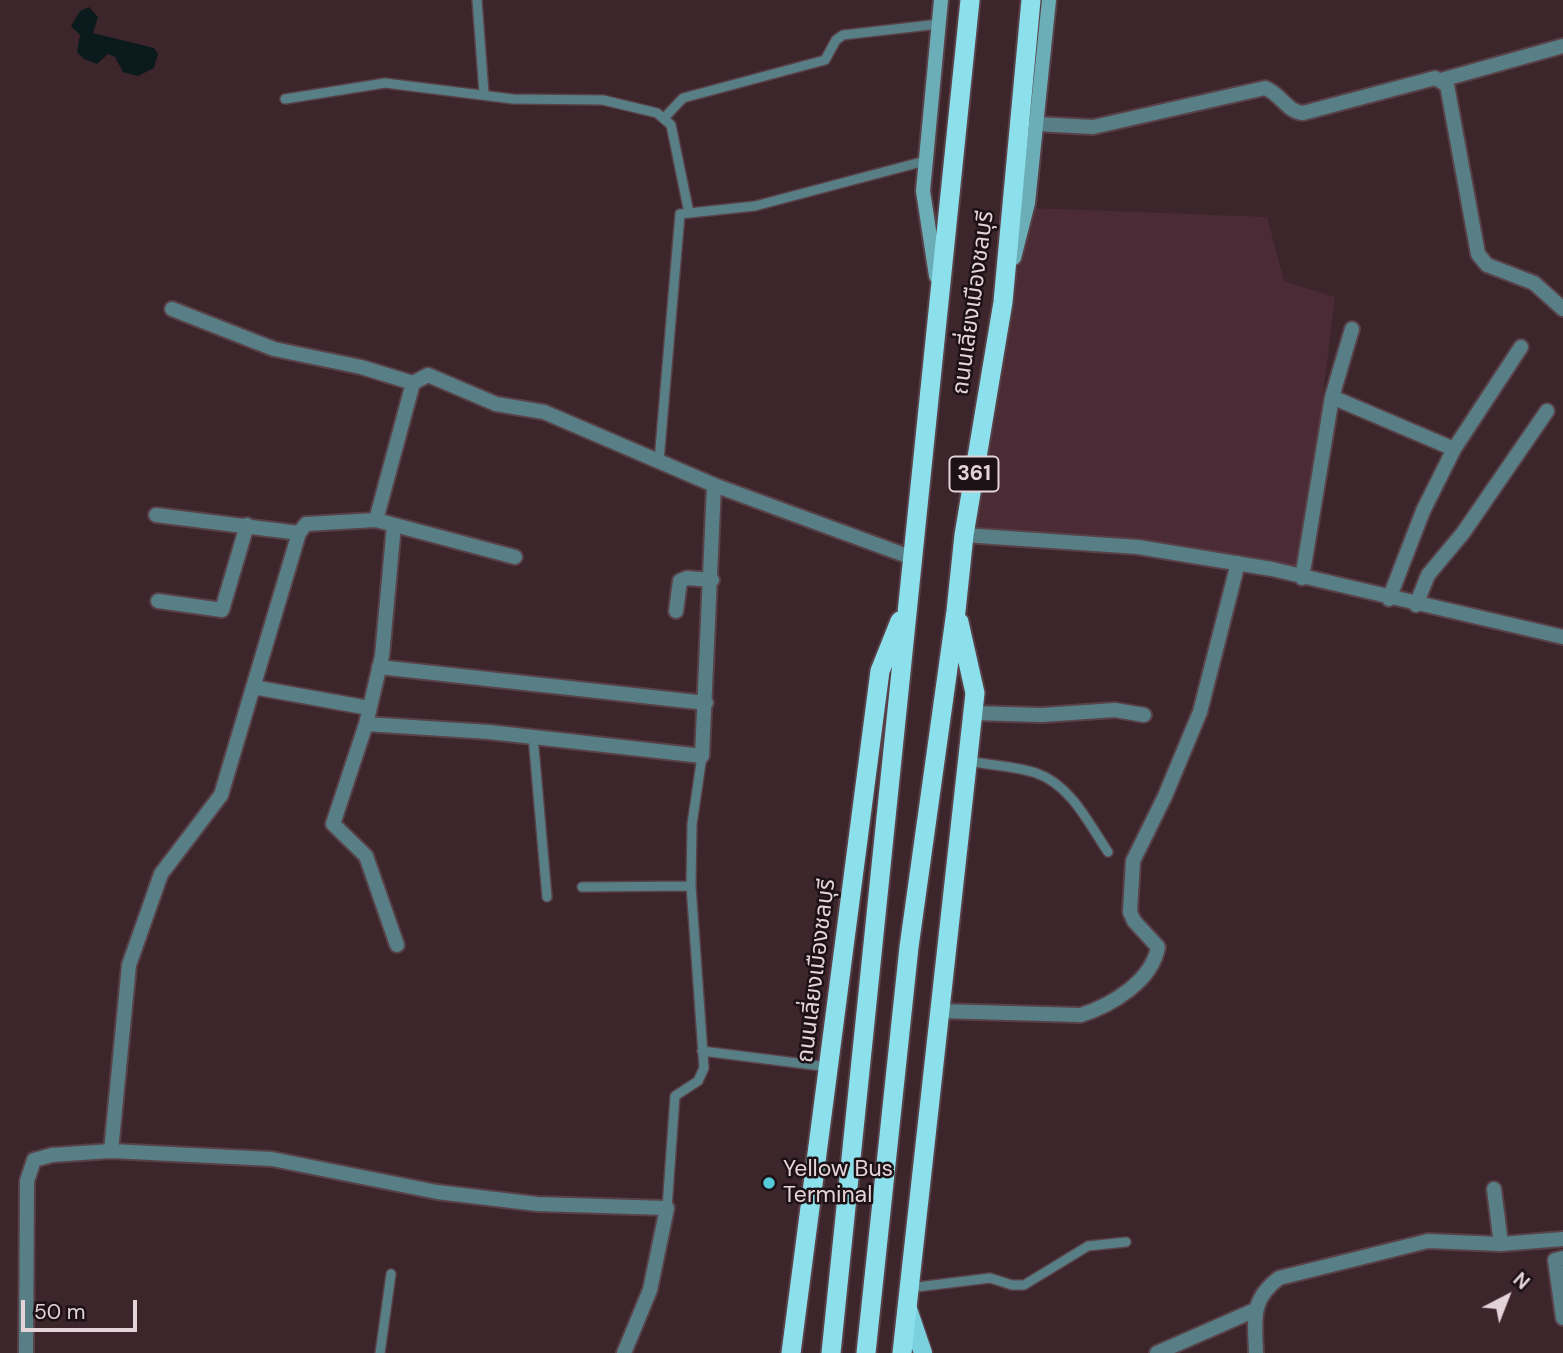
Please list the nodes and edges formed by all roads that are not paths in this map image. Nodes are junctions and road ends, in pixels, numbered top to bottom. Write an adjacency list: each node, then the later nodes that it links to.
1 (477, 0): 9 (lane)
2 (941, 0): 6 (main road, 361)
3 (970, 0): 15 (highway, ถนนเลี่ยงเมืองชลบุรี / 361)
4 (1031, 0): 16 (highway, ถนนเลี่ยงเมืองชลบุรี / 361)
5 (1049, 0): 12 (main road, 361)
6 (939, 24): 11 (lane); 13 (main road, 361)
7 (1563, 46): 8 (street)
8 (1441, 80): 12 (street); 18 (street)
9 (484, 93): 10 (lane); 11 (lane)
10 (285, 99)
11 (666, 117): 14 (lane)
12 (1036, 124): 16 (main road, 361)
13 (925, 161): 14 (lane); 15 (main road, 361)
14 (690, 213): 25 (lane)
15 (938, 291): 34 (highway, ถนนเลี่ยงเมืองชลบุรี / 361)
16 (1003, 302): 32 (highway, ถนนเลี่ยงเมืองชลบุรี / 361)
17 (172, 309): 21 (street)
18 (1563, 309)
19 (1352, 329): 22 (street)
20 (1521, 347): 24 (street)
21 (413, 383): 25 (street); 28 (street)
22 (1332, 397): 24 (street); 36 (street)
23 (1546, 411): 41 (street)
24 (1454, 449): 38 (street)
25 (659, 461): 26 (street)
26 (714, 485): 34 (street); 37 (street)
27 (156, 516): 29 (street)
28 (376, 520): 30 (street); 31 (street)
29 (247, 525): 31 (street); 40 (street)
30 (394, 525): 33 (street); 45 (street)
31 (299, 533): 46 (street)
32 (964, 535): 35 (street); 43 (highway, ถนนเลี่ยงเมืองชลบุรี / 361)
33 (515, 557)
34 (913, 558): 39 (highway, ถนนเลี่ยงเมืองชลบุรี / 361)
35 (1238, 564): 36 (street); 60 (street)
36 (1302, 578): 38 (street)
37 (712, 580): 42 (street); 47 (street)
38 (1389, 599): 41 (street)
39 (909, 600): 62 (highway, ถนนเลี่ยงเมืองชลบุรี / 361); 80 (highway, ถนนเลี่ยงเมืองชลบุรี / 361)
40 (158, 601)
41 (1416, 605): 44 (street)
42 (676, 611)
43 (956, 611): 49 (highway, ถนนเลี่ยงเมืองชลบุรี / 361); 81 (highway, ถนนเลี่ยงเมืองชลบุรี / 361)
44 (1563, 637)
45 (379, 667): 47 (street); 48 (street)
46 (253, 687): 48 (street); 63 (street)
47 (706, 703): 53 (street)
48 (369, 708): 51 (street)
49 (972, 713): 50 (street); 54 (highway, ถนนเลี่ยงเมืองชลบุรี / 361)
50 (1144, 716)
51 (366, 724): 52 (street); 59 (street)
52 (533, 736): 53 (street); 58 (lane)
53 (702, 756): 56 (lane)
54 (967, 761): 55 (lane); 60 (highway, ถนนเลี่ยงเมืองชลบุรี / 361)
55 (1108, 852)
56 (691, 886): 57 (lane); 61 (lane)
57 (582, 887)
58 (547, 897)
59 (397, 945)
60 (939, 1011): 71 (highway, ถนนเลี่ยงเมืองชลบุรี / 361)
61 (702, 1051): 62 (lane); 65 (lane)
62 (829, 1067): 72 (highway, ถนนเลี่ยงเมืองชลบุรี / 361)
63 (111, 1151): 65 (street); 75 (street)
64 (1494, 1189): 68 (street)
65 (667, 1208): 77 (street)
66 (1563, 1239): 68 (street)
67 (1126, 1242): 71 (lane)
68 (1501, 1244): 73 (street)
69 (1563, 1258): 74 (street)
70 (391, 1274): 76 (lane)
71 (909, 1297): 82 (highway, ถนนเลี่ยงเมืองชลบุรี / 361); 83 (main road)
72 (797, 1302): 78 (main road); 79 (highway, ถนนเลี่ยงเมืองชลบุรี / 361)
73 (1255, 1310): 84 (street); 85 (street)
74 (1563, 1318)
75 (26, 1353)
76 (380, 1353)
77 (624, 1353)
78 (784, 1353)
79 (791, 1353)
80 (831, 1353)
81 (866, 1353)
82 (902, 1353)
83 (923, 1353)
84 (1157, 1353)
85 (1256, 1353)

